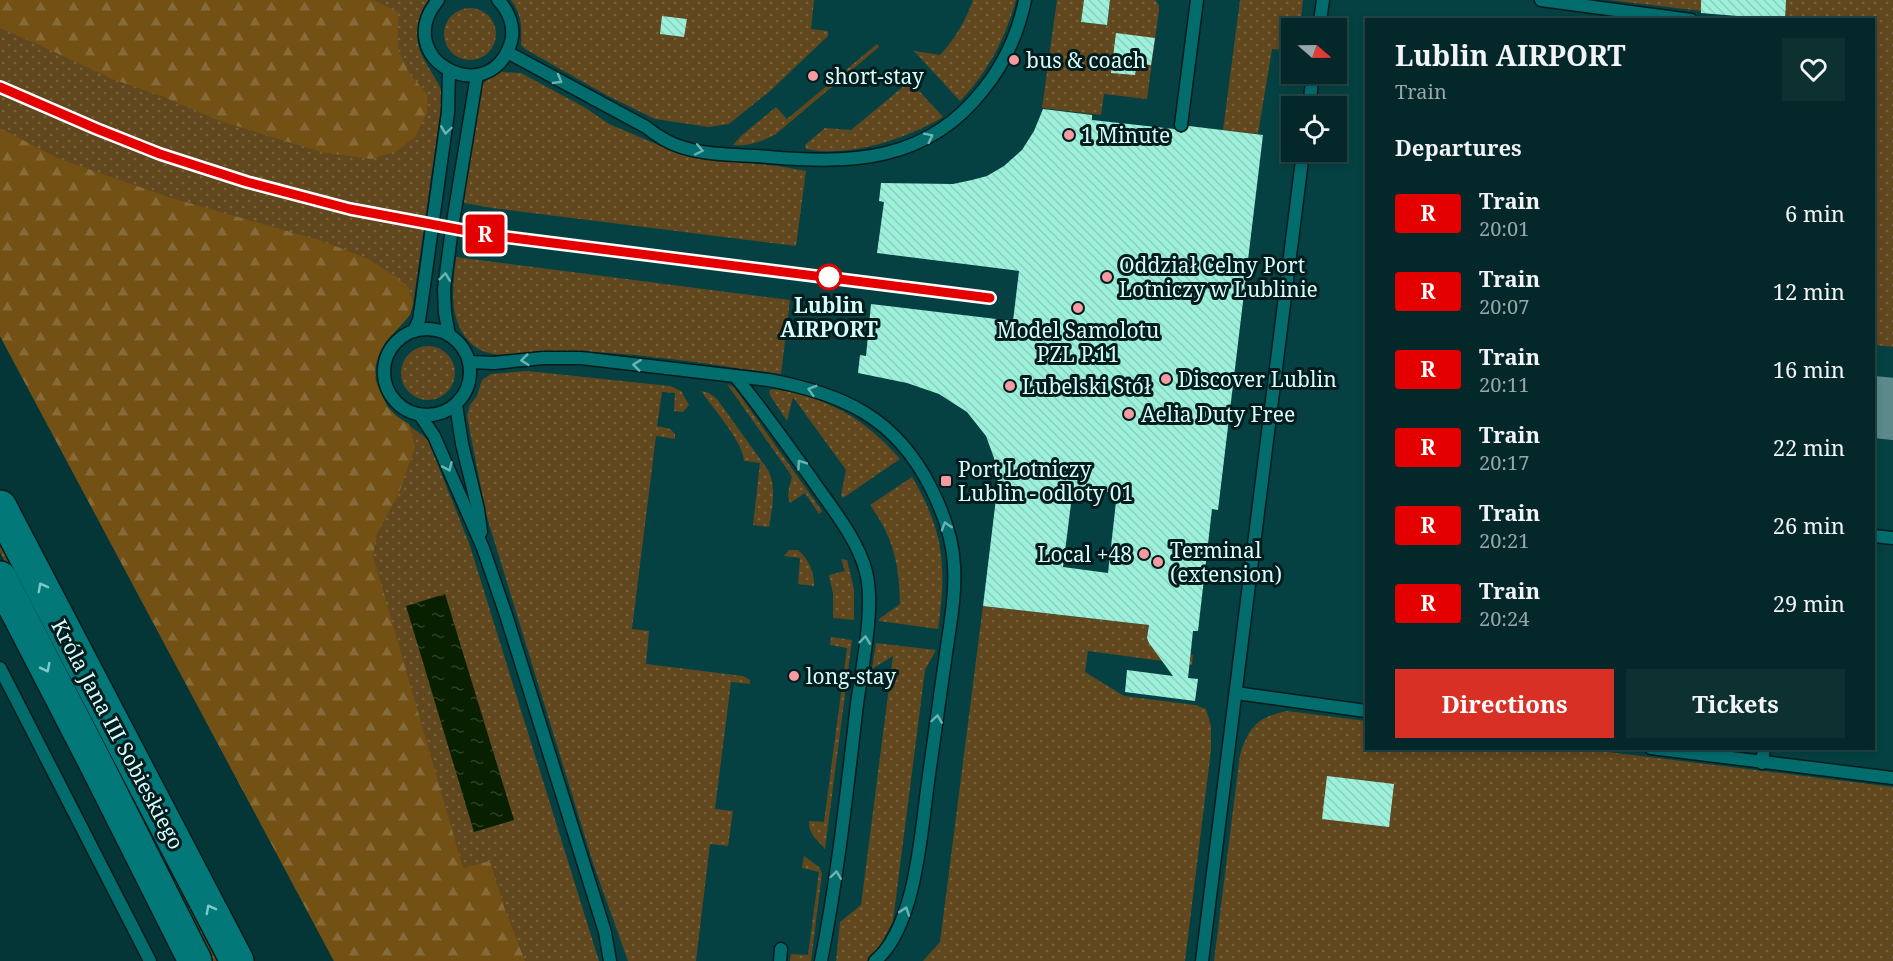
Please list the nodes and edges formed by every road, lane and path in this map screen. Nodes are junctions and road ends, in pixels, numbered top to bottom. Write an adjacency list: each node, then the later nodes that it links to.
1 (438, 0): 10 (lane)
2 (498, 0): 9 (lane)
3 (1025, 0): 9 (lane, one-way to 3)
4 (1197, 0): 12 (lane)
5 (1323, 0): 7 (lane)
6 (1541, 0): 8 (lane)
7 (1320, 18)
8 (1675, 18)
9 (507, 52): 11 (lane)
10 (449, 71): 11 (lane); 14 (lane, one-way to 14)
11 (477, 75): 15 (lane, one-way to 11)
12 (1181, 125)
13 (1302, 162): 26 (lane)
14 (414, 331): 15 (lane); 19 (lane)
15 (449, 335): 16 (lane)
16 (469, 362): 17 (lane, one-way to 16); 18 (lane)
17 (735, 376): 38 (lane, one-way to 17); 39 (lane, one-way to 17)
18 (456, 405): 19 (lane); 23 (lane)
19 (420, 415): 23 (lane, one-way to 23)
20 (0, 507): 35 (main road, Króla Jana III Sobieskiego, one-way to 20)
21 (1875, 536): 22 (lane)
22 (1893, 538)
23 (483, 548): 32 (lane)
24 (0, 578): 34 (main road, Króla Jana III Sobieskiego, one-way to 34)
25 (0, 668): 33 (lane)
26 (1236, 693): 27 (lane); 40 (lane)
27 (1365, 711)
28 (1666, 750): 30 (lane)
29 (1764, 750): 30 (lane)
30 (1762, 763): 31 (lane)
31 (1893, 778)
32 (605, 932): 36 (lane); 37 (lane)
33 (150, 961)
34 (195, 961)
35 (237, 961)
36 (610, 961)
37 (620, 961)
38 (821, 961)
39 (875, 961)
40 (1202, 961)

